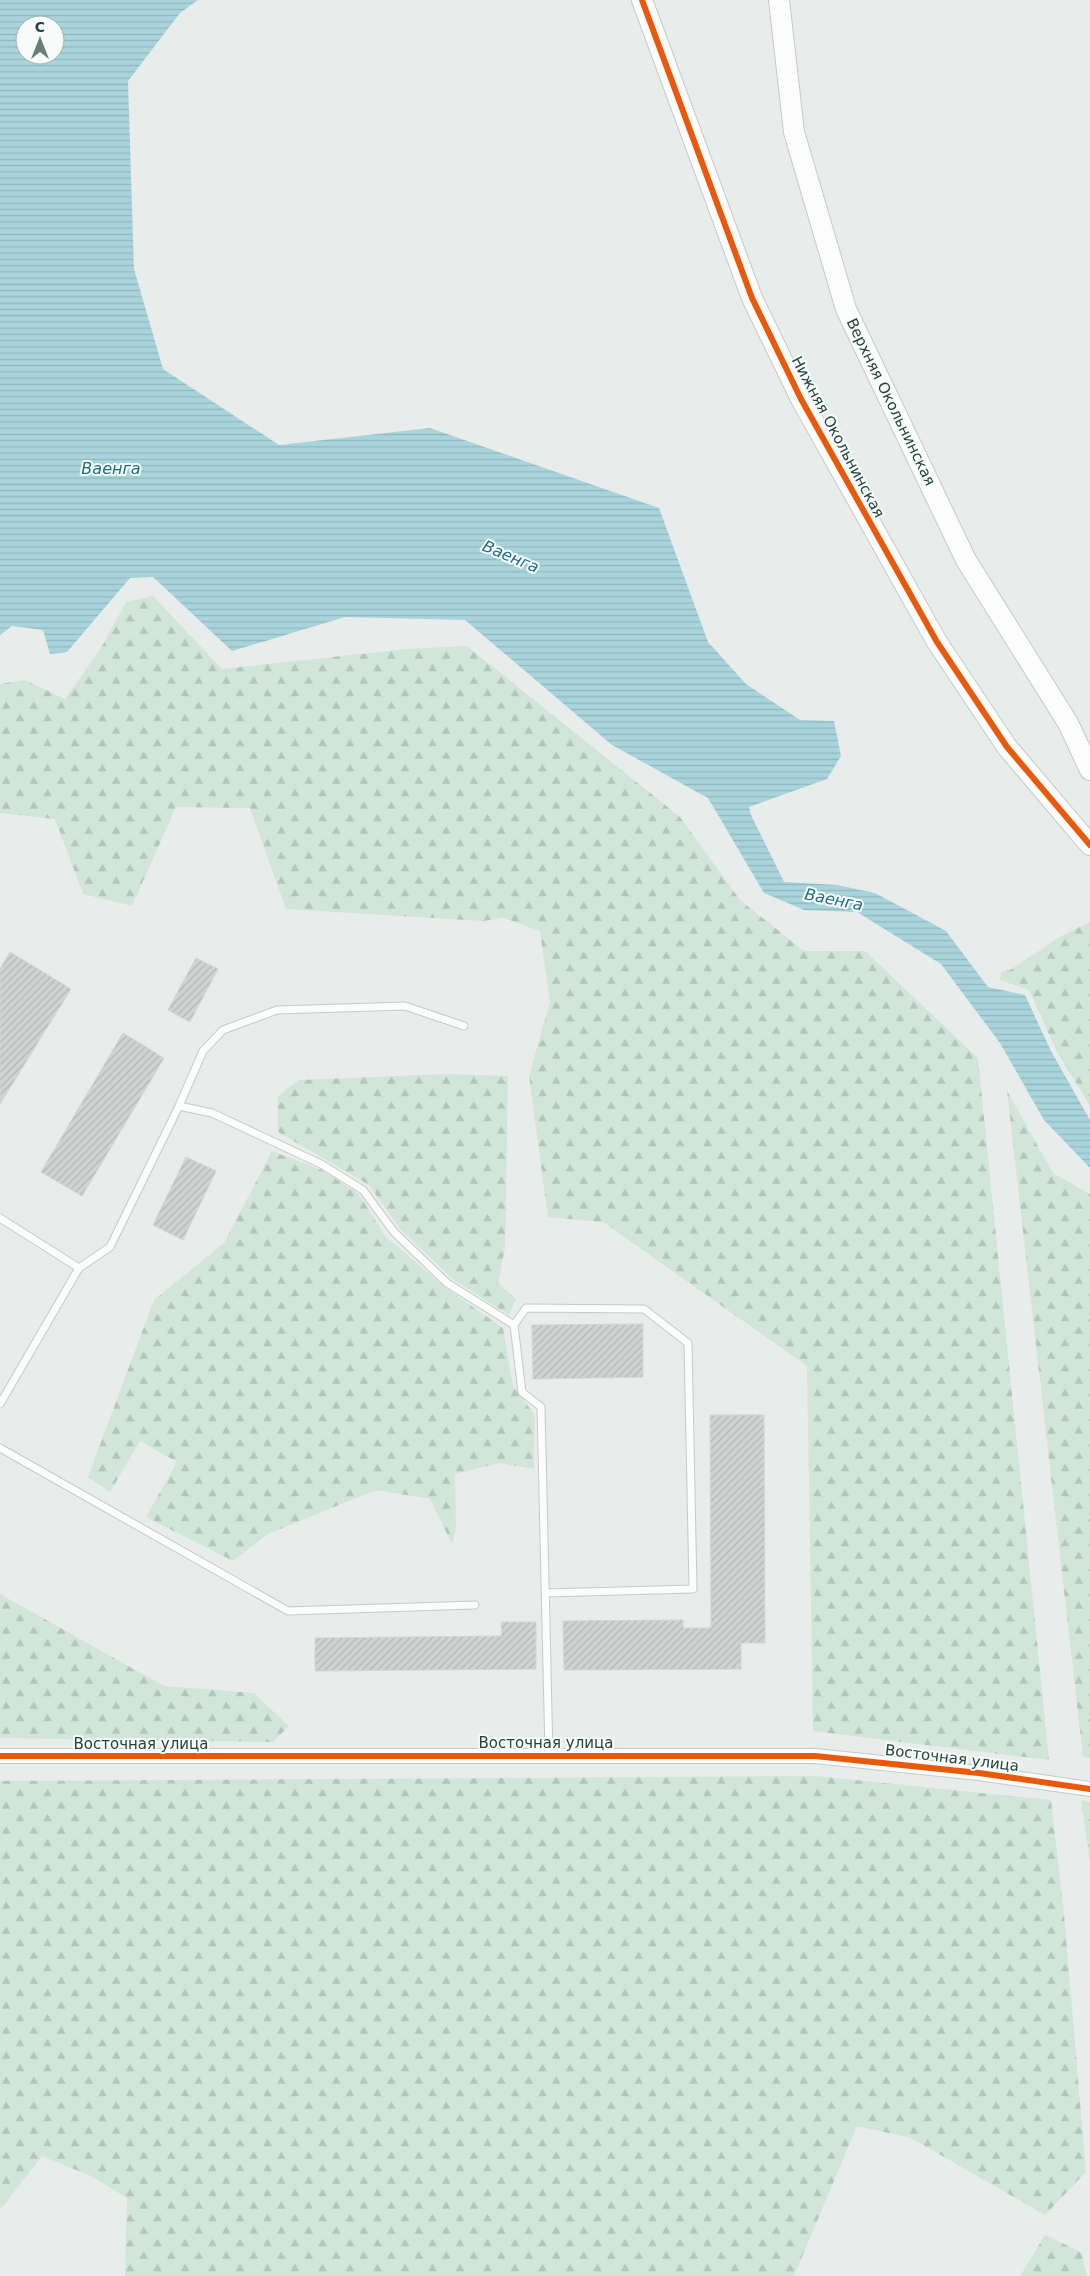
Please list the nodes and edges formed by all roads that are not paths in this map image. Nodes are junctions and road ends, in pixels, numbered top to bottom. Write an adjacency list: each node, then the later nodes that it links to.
1 (642, 0): 4 (street, Нижняя Окольнинская)
2 (779, 0): 3 (street, Верхняя Окольнинская)
3 (1090, 770)
4 (1090, 845)
5 (464, 1026): 6 (lane)
6 (179, 1106): 8 (lane); 9 (lane)
7 (0, 1218): 8 (lane)
8 (78, 1268): 10 (lane)
9 (514, 1325): 12 (lane); 12 (lane)
10 (0, 1404)
11 (0, 1448): 13 (lane)
12 (546, 1593): 14 (lane)
13 (476, 1605)
14 (550, 1755): 15 (street, Восточная улица); 16 (street, Восточная улица)
15 (0, 1756)
16 (1090, 1789)

